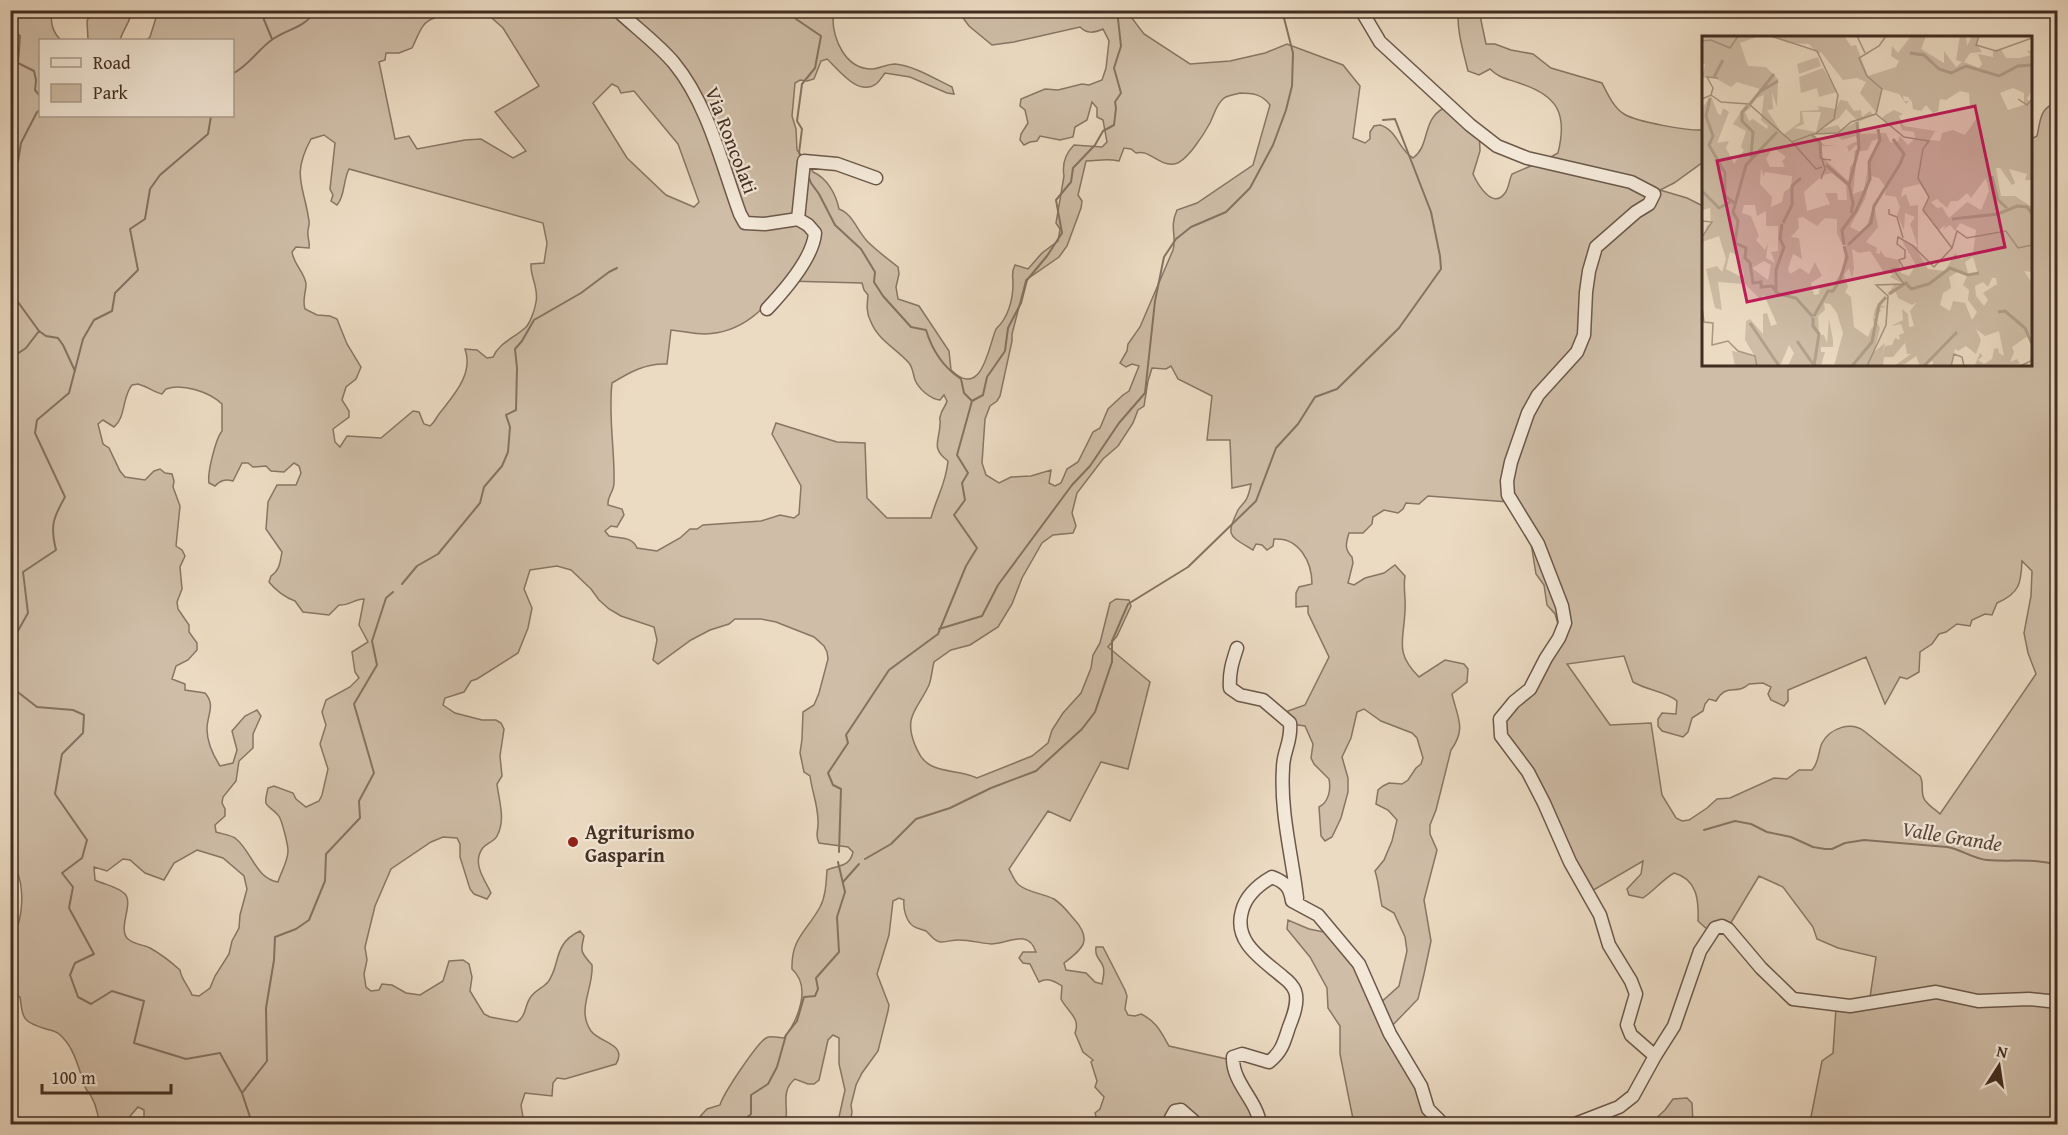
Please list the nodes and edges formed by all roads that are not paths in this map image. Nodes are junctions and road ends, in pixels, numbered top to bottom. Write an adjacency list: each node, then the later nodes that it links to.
1 (617, 10): 4 (street, Via Roncolati)
2 (1361, 10): 9 (street)
3 (876, 178): 4 (street)
4 (798, 219): 5 (street)
5 (767, 309)
6 (1237, 648): 7 (street)
7 (1298, 905): 12 (street); 13 (street)
8 (2058, 1002): 9 (street)
9 (1655, 1056): 14 (street)
10 (1171, 1125): 11 (street)
11 (1197, 1125)
12 (1260, 1125)
13 (1443, 1125)
14 (1575, 1125)

